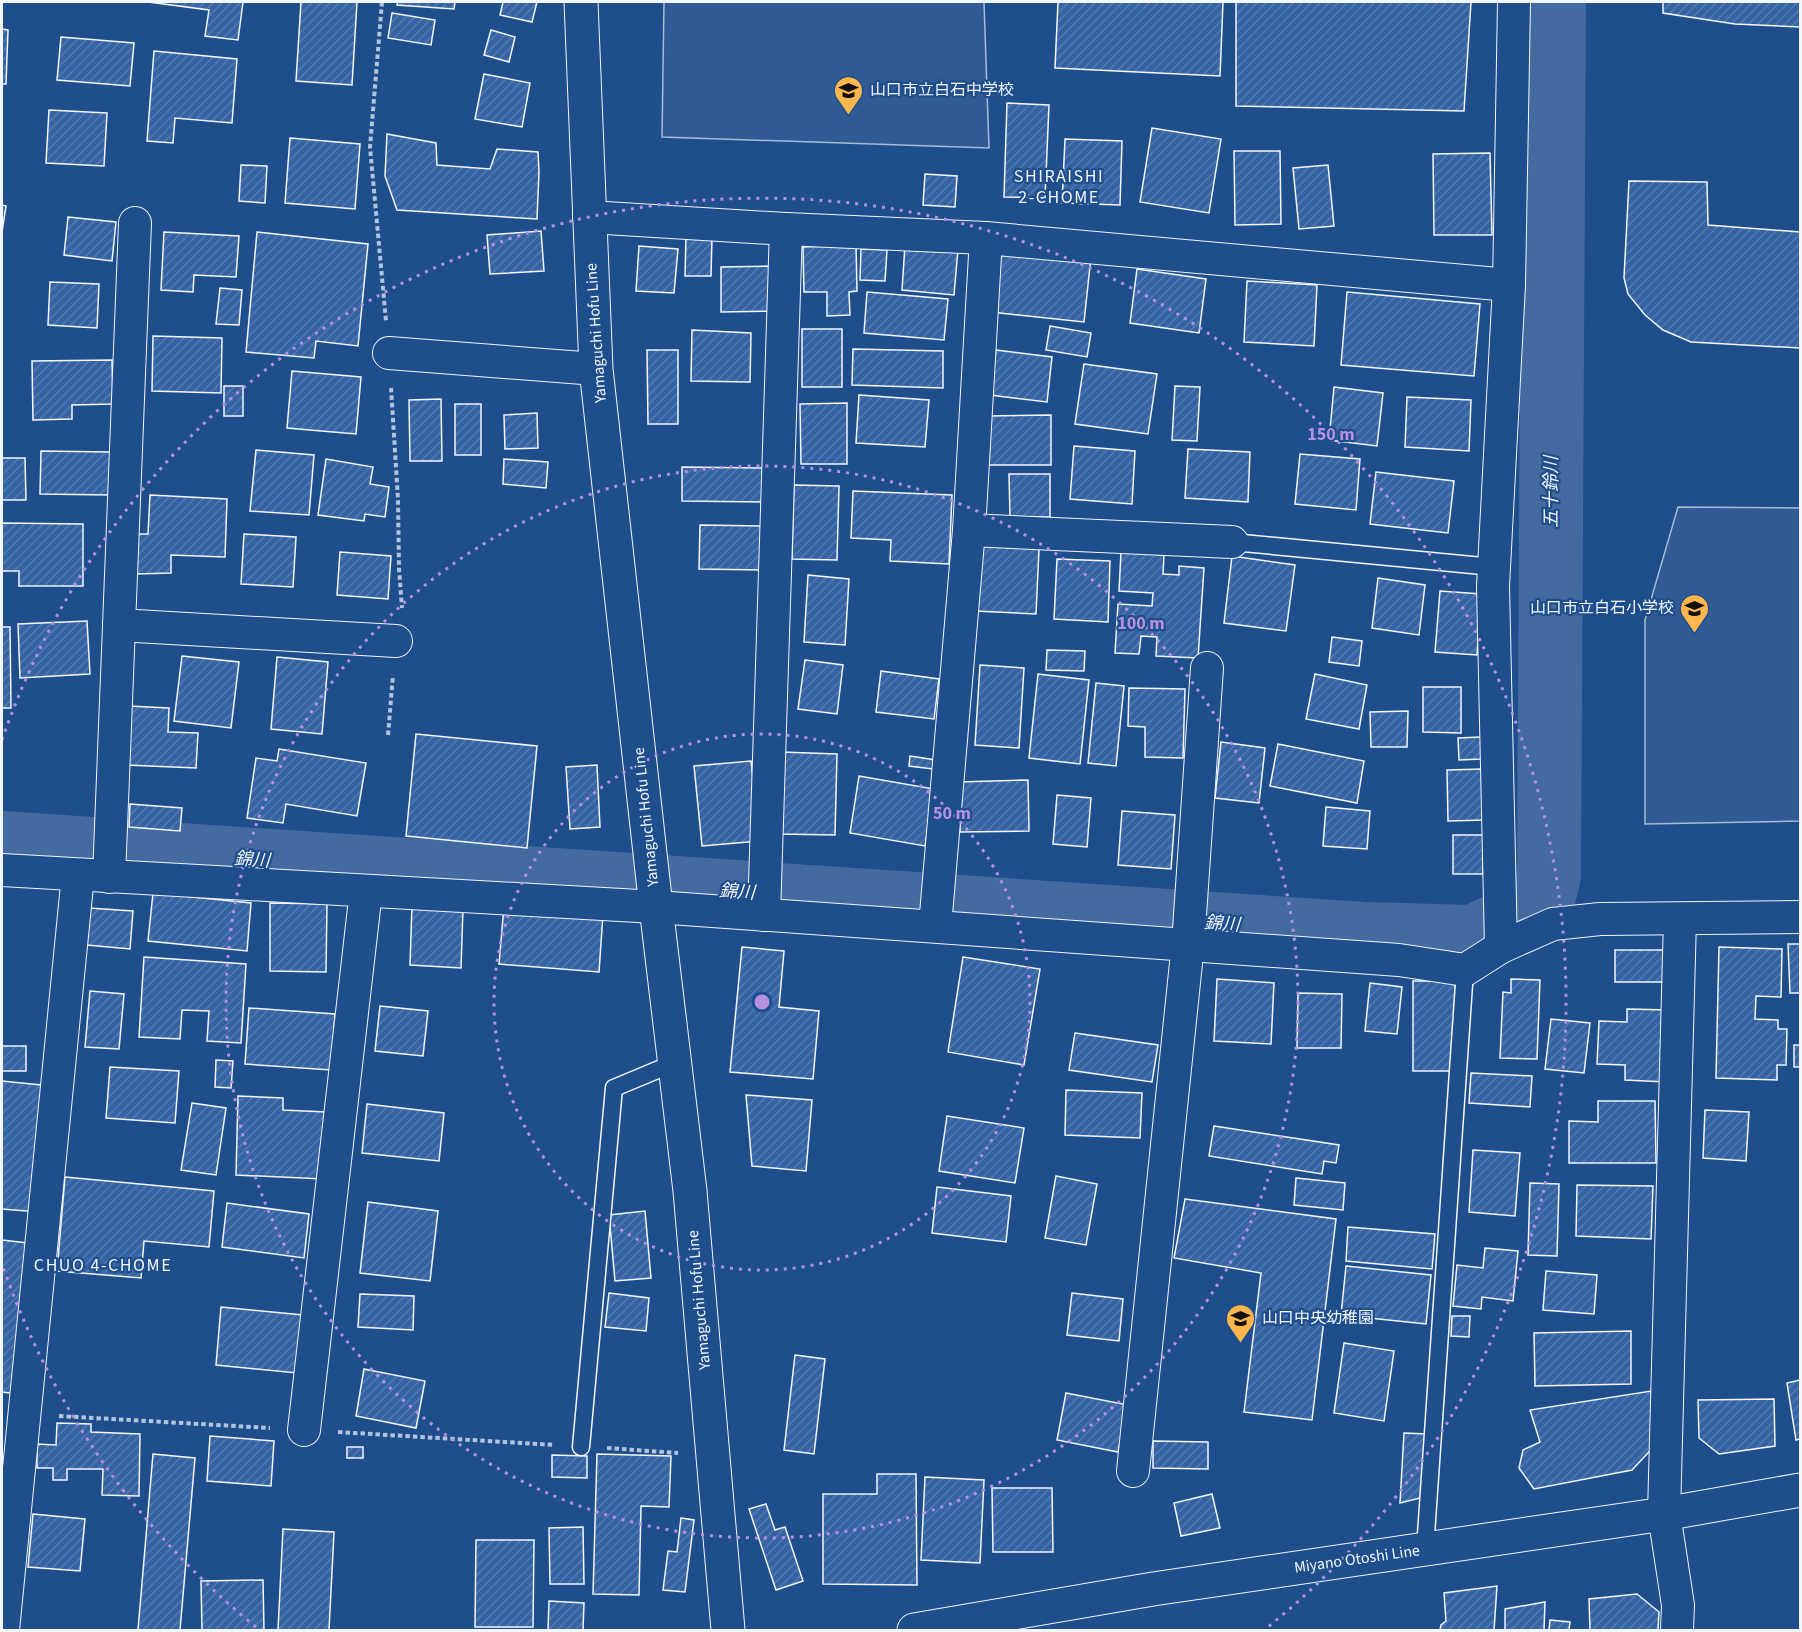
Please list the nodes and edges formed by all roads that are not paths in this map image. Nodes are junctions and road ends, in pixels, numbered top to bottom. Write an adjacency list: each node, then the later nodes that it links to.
1 (581, 2): 3 (main road, Yamaguchi Hofu Line)
2 (1514, 2): 7 (street)
3 (588, 217): 5 (street); 9 (main road, Yamaguchi Hofu Line)
4 (135, 223): 13 (street)
5 (786, 229): 6 (street); 20 (street)
6 (986, 238): 7 (street); 10 (street)
7 (1509, 285): 12 (street)
8 (389, 353): 9 (street)
9 (596, 369): 19 (main road, Yamaguchi Hofu Line)
10 (969, 530): 11 (street); 23 (street)
11 (1232, 542): 12 (lane)
12 (1493, 567): 25 (street)
13 (119, 625): 14 (street); 17 (street)
14 (396, 641)
15 (1207, 668): 24 (street)
16 (2, 870): 17 (street)
17 (94, 876): 18 (street); 34 (street)
18 (366, 891): 19 (street); 28 (street)
19 (655, 904): 20 (street); 27 (main road, Yamaguchi Hofu Line)
20 (764, 915): 23 (street)
21 (1800, 918): 22 (street)
22 (1680, 919): 25 (street); 32 (street)
23 (935, 926): 24 (street)
24 (1188, 944): 26 (street); 30 (street)
25 (1502, 947): 26 (street)
26 (1465, 970): 33 (lane)
27 (674, 1063): 29 (lane); 35 (main road, Yamaguchi Hofu Line)
28 (304, 1430)
29 (581, 1447)
30 (1132, 1471)
31 (1800, 1490): 32 (main road, Miyano Otoshi Line)
32 (1664, 1514): 33 (main road, Miyano Otoshi Line); 37 (street)
33 (1425, 1549): 36 (main road, Miyano Otoshi Line)
34 (3, 1630)
35 (728, 1630)
36 (914, 1630)
37 (1677, 1630)

